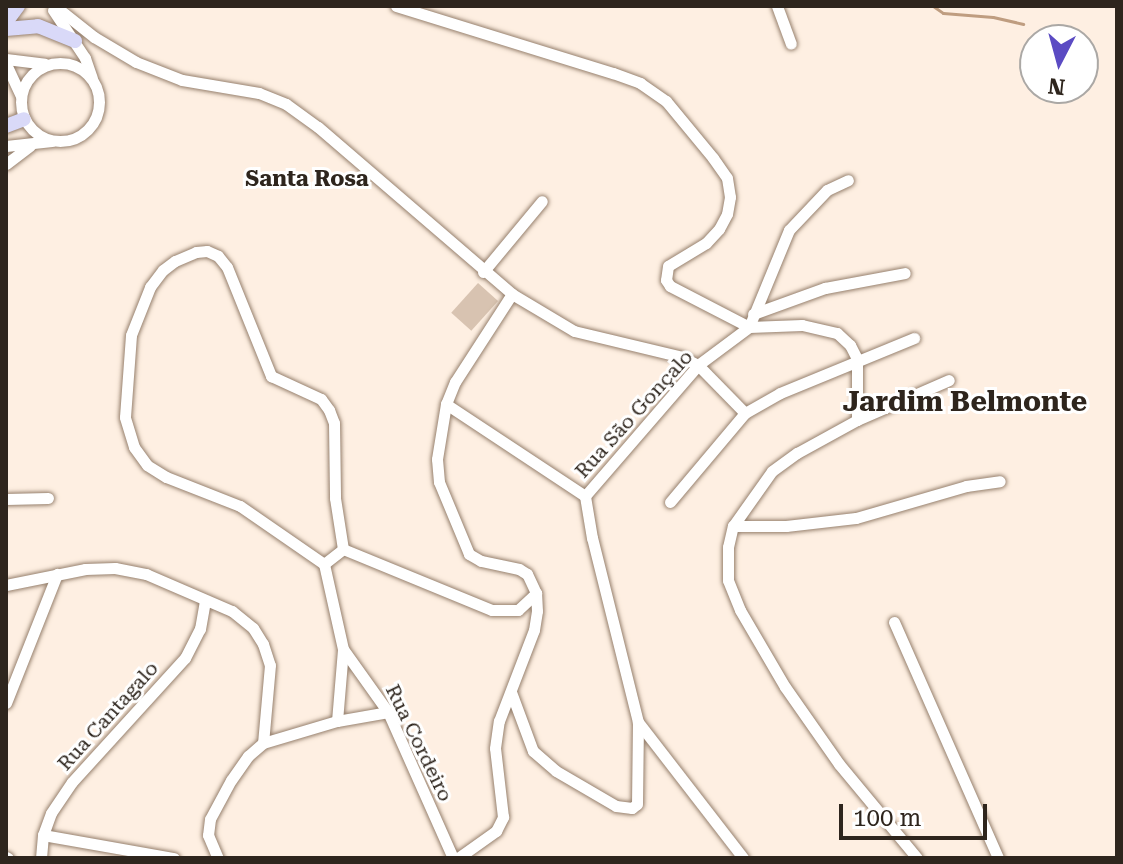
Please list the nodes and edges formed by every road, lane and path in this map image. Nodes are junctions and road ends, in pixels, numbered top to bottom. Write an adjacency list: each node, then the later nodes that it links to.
1 (18, 6): 5 (main road)
2 (53, 6): 7 (street); 21 (street)
3 (396, 6): 25 (street)
4 (777, 6): 8 (street)
5 (6, 22)
6 (6, 29): 7 (main road)
7 (75, 41): 11 (street)
8 (791, 44)
9 (6, 62): 10 (street); 12 (street)
10 (48, 64): 11 (street); 12 (street)
11 (93, 81): 15 (street)
12 (21, 96): 13 (street)
13 (24, 119): 14 (main road); 15 (street)
14 (6, 126)
15 (52, 141): 17 (street)
16 (6, 146): 17 (street)
17 (30, 146): 18 (street)
18 (6, 164)
19 (848, 180): 24 (street)
20 (542, 201): 21 (street)
21 (483, 272): 23 (street)
22 (905, 273): 24 (street)
23 (512, 294): 28 (street); 30 (street)
24 (753, 314): 25 (street)
25 (749, 327): 27 (street); 28 (street, Rua São Gonçalo)
26 (914, 338): 27 (street)
27 (857, 359): 31 (street); 32 (street)
28 (698, 365): 31 (street); 34 (street, Rua São Gonçalo)
29 (949, 380): 32 (street)
30 (446, 404): 34 (street); 43 (street)
31 (745, 413): 37 (street)
32 (857, 420): 38 (street)
33 (1000, 481): 38 (street)
34 (585, 496): 51 (street)
35 (48, 498): 36 (street)
36 (6, 499)
37 (670, 502)
38 (733, 526): 59 (street)
39 (343, 549): 40 (street); 40 (street); 43 (street)
40 (324, 564): 46 (street, Rua Cordeiro)
41 (57, 574): 42 (street); 44 (street); 48 (street)
42 (6, 585)
43 (536, 593): 47 (street)
44 (205, 600): 52 (street); 53 (street, Rua Cantagalo)
45 (894, 622): 60 (street)
46 (343, 649): 49 (street, Rua Cordeiro); 50 (street, Rua Cordeiro)
47 (511, 692): 51 (street); 57 (street)
48 (6, 703)
49 (388, 712): 50 (street); 57 (street, Rua Cordeiro)
50 (337, 721): 52 (street)
51 (638, 722): 58 (street)
52 (263, 743): 56 (street)
53 (43, 835): 54 (street, Rua Cantagalo); 55 (street)
54 (41, 858)
55 (174, 858)
56 (218, 858)
57 (456, 858)
58 (743, 858)
59 (917, 858)
60 (998, 858)

